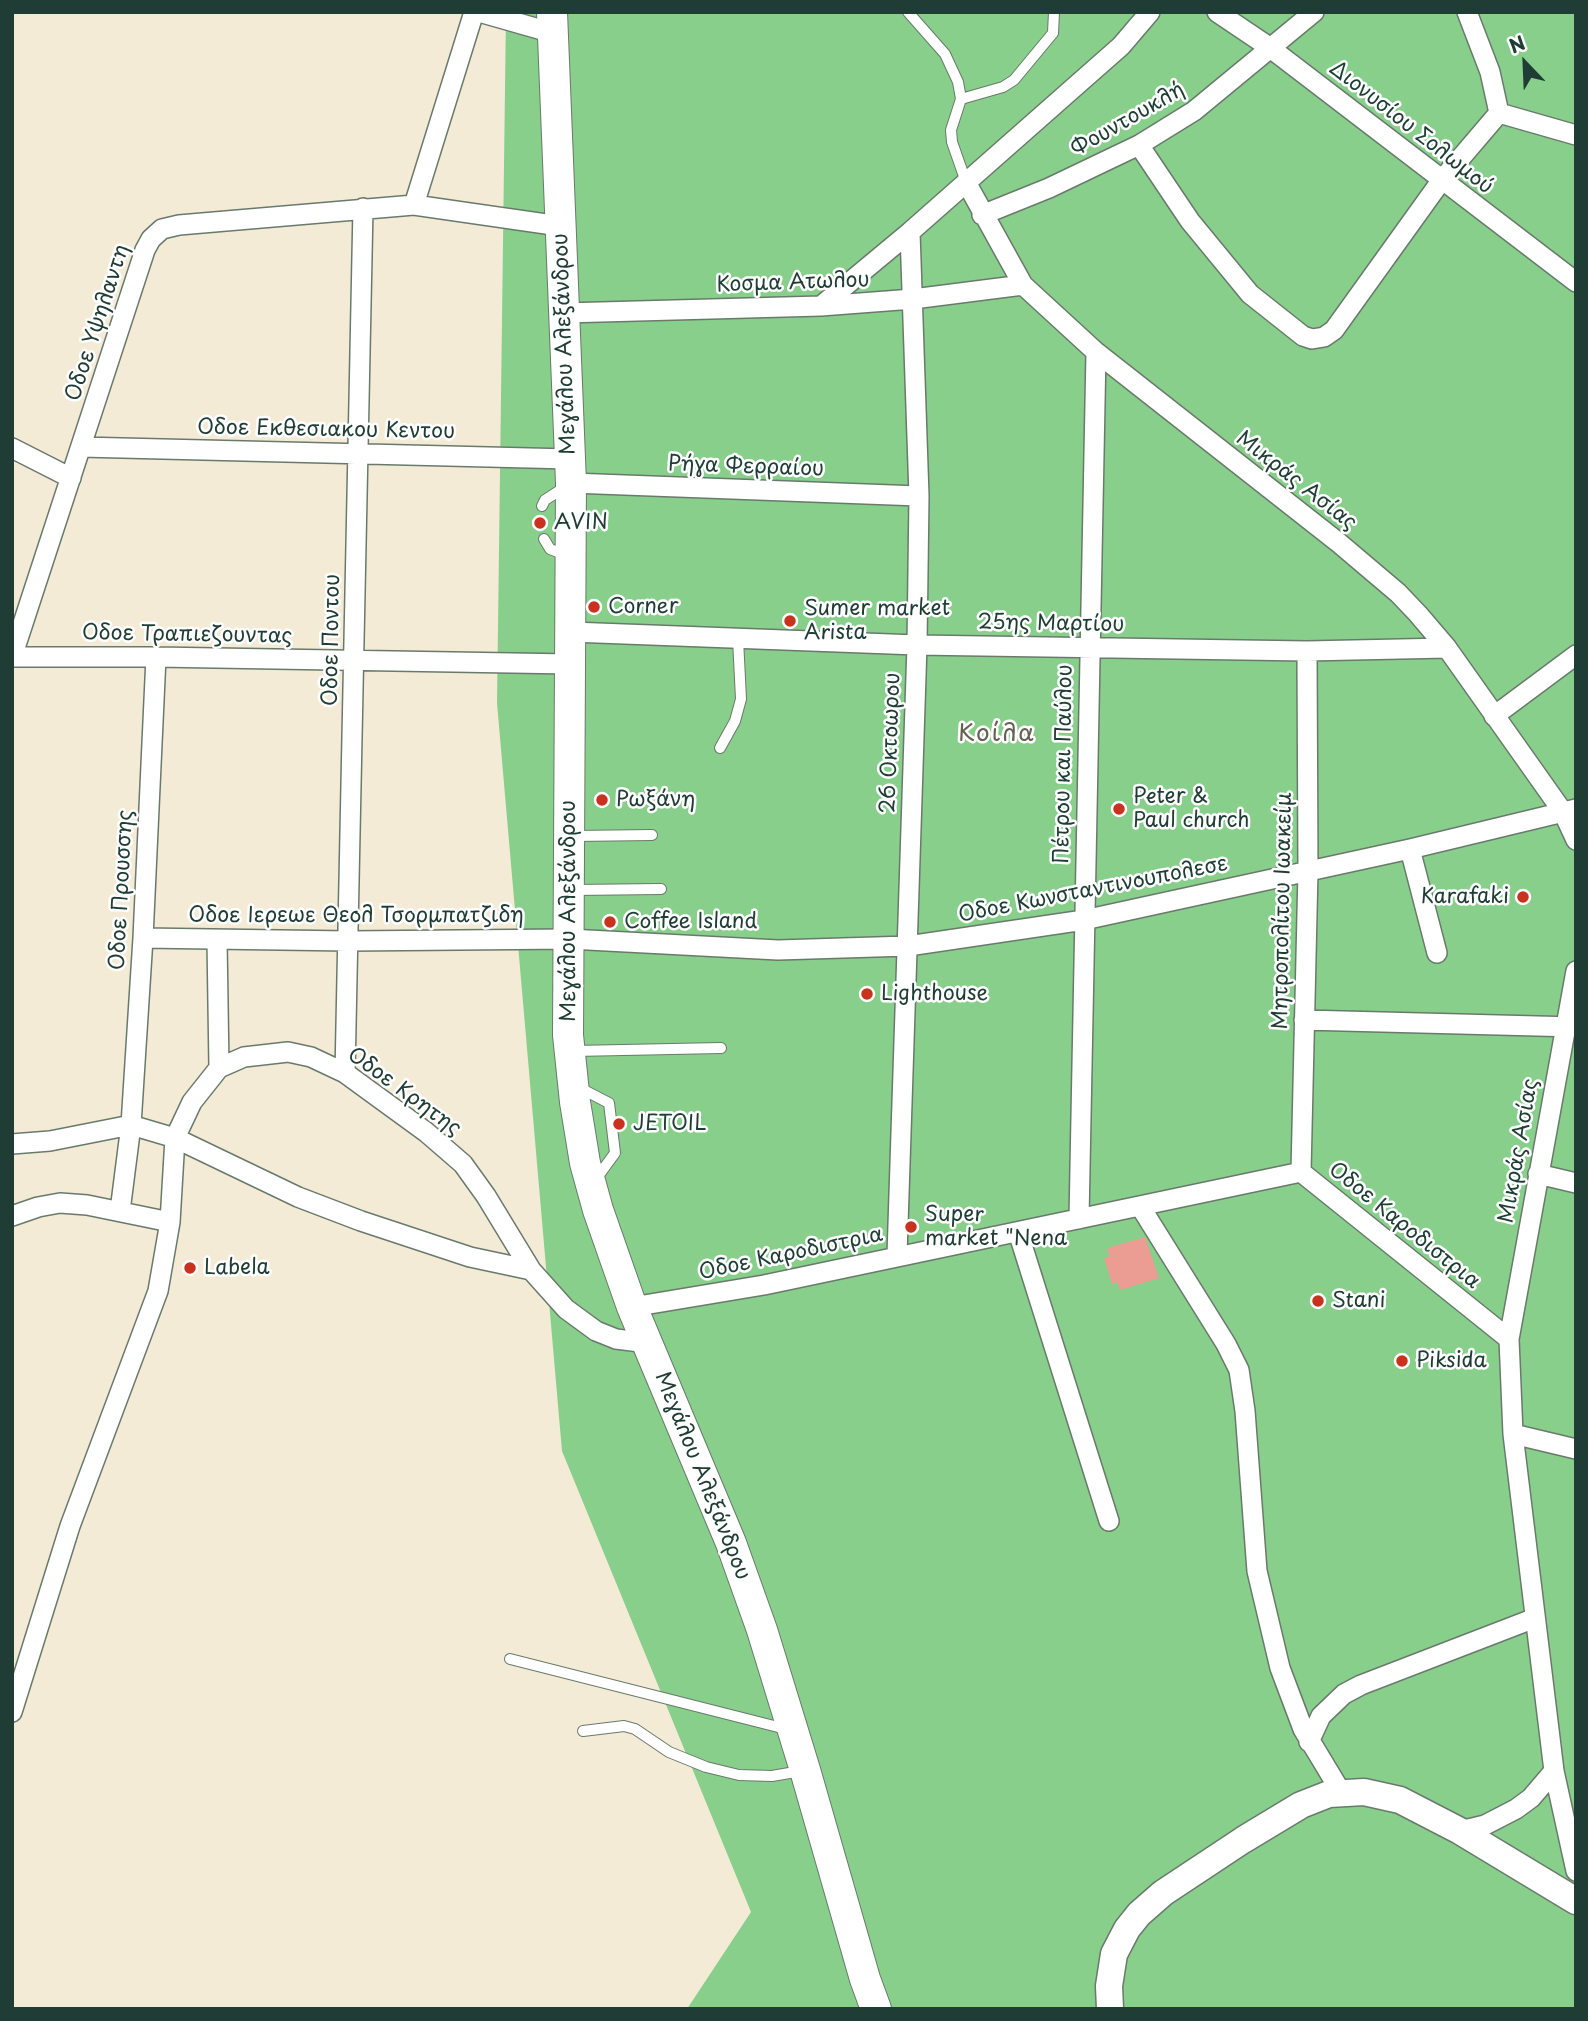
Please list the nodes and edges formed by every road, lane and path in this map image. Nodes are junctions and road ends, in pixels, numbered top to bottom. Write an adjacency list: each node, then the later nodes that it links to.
1 (474, 12): 17 (street)
2 (479, 12): 9 (street)
3 (908, 12): 11 (lane)
4 (1054, 12): 11 (lane)
5 (1150, 12): 16 (street)
6 (1217, 12): 10 (street, Διονυσίου Σολωμού)
7 (1314, 12): 10 (street, Φουντουκλή)
8 (1467, 12): 12 (street)
9 (552, 23): 20 (main road, Μεγάλου Αλεξάνδρου)
10 (1269, 47): 14 (street, Φουντουκλή); 15 (street, Διονυσίου Σολωμού)
11 (961, 99): 16 (lane)
12 (1499, 113): 13 (street); 15 (street)
13 (1576, 135)
14 (1139, 145): 15 (street); 19 (street, Φουντουκλή)
15 (1441, 181): 22 (street, Διονυσίου Σολωμού)
16 (966, 182): 19 (street, Μικράς Ασίας); 21 (street)
17 (414, 205): 18 (street, Oδοε Υψηλαντη); 20 (street, Oδοε Υψηλαντη)
18 (363, 208): 28 (street, Oδοε Υψηλαντη); 30 (street, Oδοε Ποντου)
19 (982, 215): 23 (street, Μικράς Ασίας)
20 (561, 226): 26 (main road, Μεγάλου Αλεξάνδρου)
21 (910, 232): 24 (street, 26 Οκτοωρου); 25 (street)
22 (1576, 282)
23 (1023, 285): 24 (street, Κοσμα Ατωλου); 27 (street, Μικράς Ασίας)
24 (914, 299): 25 (street, Κοσμα Ατωλου); 33 (street, 26 Οκτοωρου)
25 (821, 306): 26 (street, Κοσμα Ατωλου)
26 (564, 313): 31 (main road, Μεγάλου Αλεξάνδρου)
27 (1096, 352): 40 (street, Πέτρου και Παύλου); 42 (street, Μικράς Ασίας)
28 (81, 447): 30 (street, Oδοε Εκθεσιακου Κεντου); 32 (street, Oδοε Υψηλαντη)
29 (12, 448): 32 (street)
30 (358, 454): 31 (street, Oδοε Εκθεσιακου Κεντου); 46 (street, Oδοε Ποντου)
31 (571, 471): 33 (street, Ρήγα Φερραίου); 34 (lane); 36 (main road, Μεγάλου Αλεξάνδρου)
32 (71, 478): 41 (street, Oδοε Υψηλαντη)
33 (919, 496): 39 (street, 26 Οκτοωρου)
34 (542, 506)
35 (544, 539): 36 (lane)
36 (570, 557): 37 (main road, Μεγάλου Αλεξάνδρου)
37 (570, 632): 38 (street, 25ης Μαρτίου); 47 (main road, Μεγάλου Αλεξάνδρου)
38 (738, 639): 39 (street, 25ης Μαρτίου); 49 (lane)
39 (917, 645): 40 (street, 25ης Μαρτίου); 63 (street, 26 Οκτοωρου)
40 (1089, 646): 43 (street, 25ης Μαρτίου); 58 (street, Πέτρου και Παύλου)
41 (14, 647): 45 (street, Oδοε Τραπιεζουντας)
42 (1447, 648): 43 (street, 25ης Μαρτίου); 48 (street, Μικράς Ασίας)
43 (1307, 651): 55 (street, Μητροπολίτου Ιωακείμ)
44 (1576, 655): 48 (street)
45 (156, 657): 46 (street, Oδοε Τραπιεζουντας); 59 (street, Oδοε Προυσσης)
46 (355, 659): 47 (street, Oδοε Τραπιεζουντας); 62 (street, Oδοε Ποντου)
47 (571, 663): 52 (main road, Μεγάλου Αλεξάνδρου)
48 (1494, 716): 50 (street, Μικράς Ασίας)
49 (720, 748)
50 (1569, 811): 53 (street, Μικράς Ασίας); 54 (street, Oδοε Κωνσταντινουπολεσε)
51 (652, 835): 52 (lane)
52 (570, 836): 57 (main road, Μεγάλου Αλεξάνδρου)
53 (1576, 840)
54 (1410, 849): 55 (street, Oδοε Κωνσταντινουπολεσε); 64 (street)
55 (1308, 870): 58 (street, Oδοε Κωνσταντινουπολεσε); 66 (street, Μητροπολίτου Ιωακείμ)
56 (661, 889): 57 (lane)
57 (569, 890): 60 (main road, Μεγάλου Αλεξάνδρου)
58 (1084, 920): 63 (street, Oδοε Κωνσταντινουπολεσε); 81 (street, Πέτρου και Παύλου)
59 (143, 938): 61 (street, Oδοε Ιερεωε Θεολ Τσορμπατζιδη); 72 (street, Oδοε Προυσσης)
60 (569, 939): 62 (street, Oδοε Ιερεωε Θεολ Τσορμπατζιδη); 63 (street, Oδοε Κωνσταντινουπολεσε); 69 (main road, Μεγάλου Αλεξάνδρου)
61 (217, 940): 62 (street, Oδοε Ιερεωε Θεολ Τσορμπατζιδη); 70 (street)
62 (349, 941): 71 (street, Oδοε Ποντου)
63 (908, 946): 84 (street, 26 Οκτοωρου)
64 (1437, 953)
65 (1576, 971): 67 (street, Μικράς Ασίας)
66 (1304, 1020): 67 (street); 75 (street, Μητροπολίτου Ιωακείμ)
67 (1571, 1027): 76 (street, Μικράς Ασίας)
68 (721, 1048): 69 (lane)
69 (570, 1052): 86 (main road, Μεγάλου Αλεξάνδρου)
70 (219, 1068): 71 (street, Oδοε Κρητης); 73 (street)
71 (345, 1073): 85 (street, Oδοε Κρητης)
72 (131, 1125): 73 (street); 74 (street); 79 (street, Oδοε Προυσσης)
73 (175, 1138): 82 (street); 85 (street)
74 (12, 1144)
75 (1301, 1172): 78 (street, Oδοε Καροδιστρια); 87 (street, Oδοε Καροδιστρια)
76 (1538, 1174): 77 (street); 87 (street, Μικράς Ασίας)
77 (1576, 1183)
78 (1140, 1206): 81 (street, Oδοε Καροδιστρια); 97 (street)
79 (120, 1211): 80 (street); 82 (street)
80 (12, 1216)
81 (1079, 1219): 83 (street, Oδοε Καροδιστρια)
82 (170, 1222): 94 (street)
83 (1018, 1232): 84 (street, Oδοε Καροδιστρια); 91 (street)
84 (897, 1255): 86 (street, Oδοε Καροδιστρια)
85 (531, 1270): 88 (street, Oδοε Κρητης)
86 (632, 1307): 88 (main road, Μεγάλου Αλεξάνδρου)
87 (1509, 1339): 89 (street)
88 (648, 1343): 96 (main road, Μεγάλου Αλεξάνδρου)
89 (1513, 1434): 90 (street); 92 (street)
90 (1576, 1449)
91 (1108, 1521)
92 (1535, 1618): 97 (street); 99 (street)
93 (510, 1659): 96 (lane)
94 (12, 1712)
95 (583, 1731): 98 (lane)
96 (793, 1731): 98 (main road, Μεγάλου Αλεξάνδρου)
97 (1309, 1742): 100 (street)
98 (805, 1770): 104 (main road, Μεγάλου Αλεξάνδρου)
99 (1554, 1771): 101 (street); 102 (street)
100 (1341, 1792): 101 (main road); 107 (main road)
101 (1460, 1831): 103 (main road)
102 (1576, 1871)
103 (1576, 1901)
104 (865, 1979): 105 (main road); 106 (main road)
105 (869, 2009)
106 (876, 2009)
107 (1110, 2009)

